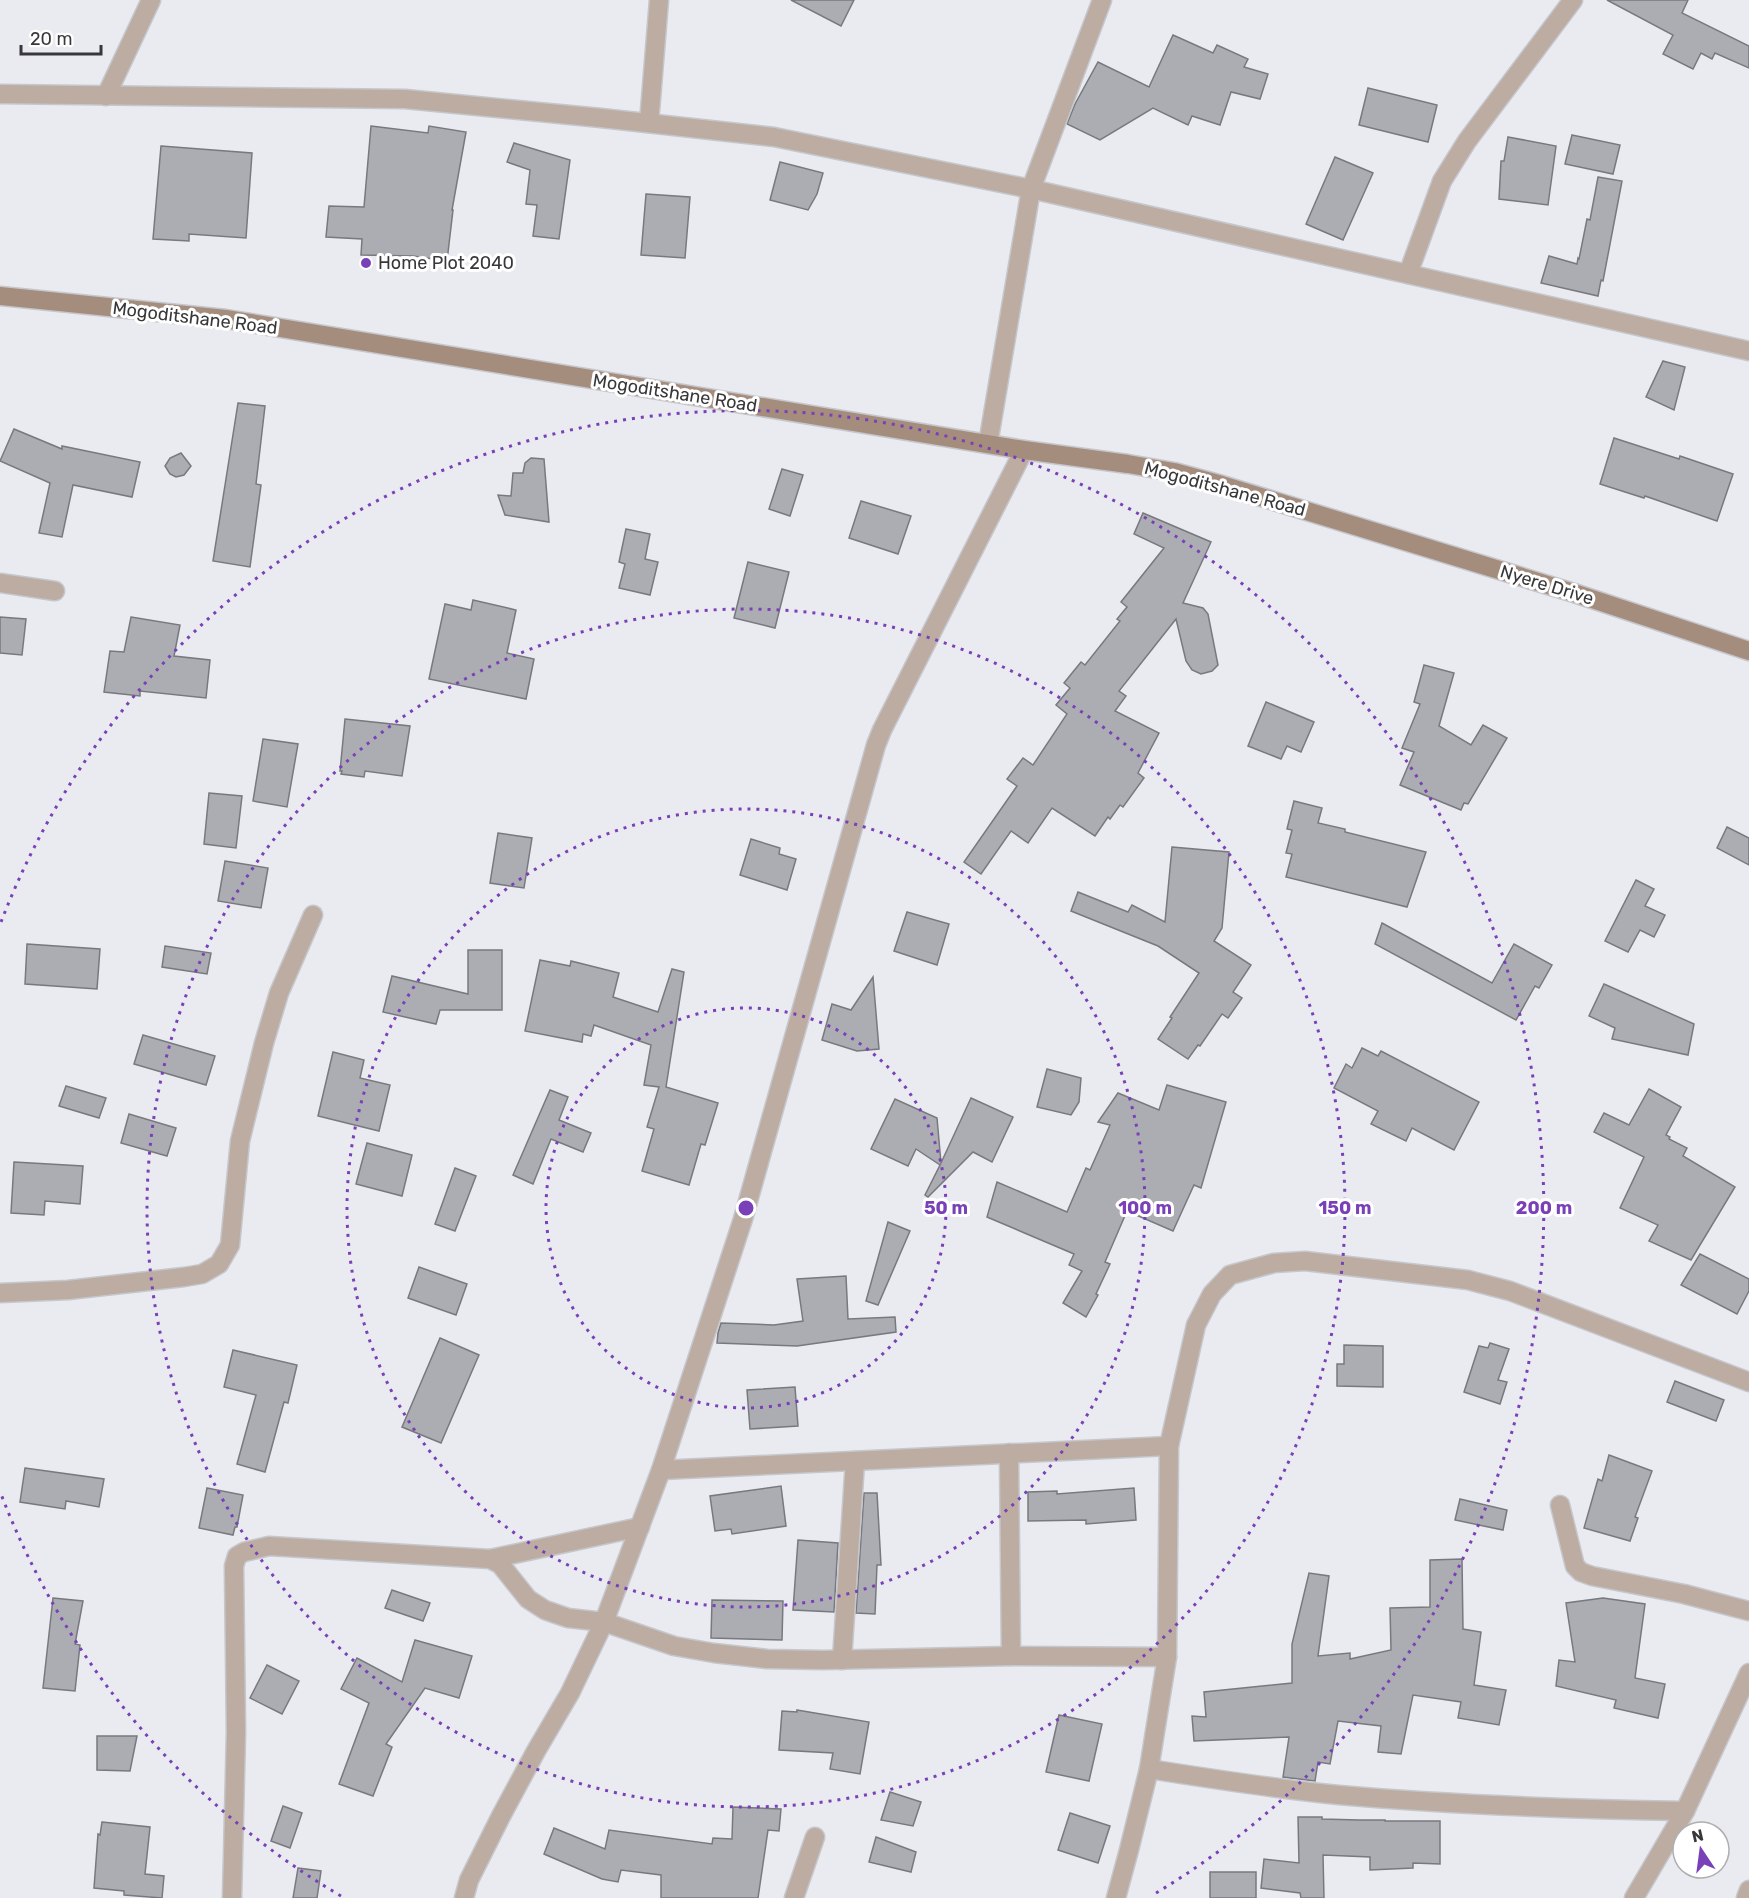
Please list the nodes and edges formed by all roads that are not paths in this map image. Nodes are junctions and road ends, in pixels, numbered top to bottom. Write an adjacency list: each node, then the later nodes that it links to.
1 (151, 0): 6 (street)
2 (659, 0): 7 (street)
3 (1102, 0): 8 (street)
4 (1574, 0): 9 (street)
5 (0, 94): 6 (street)
6 (106, 96): 7 (street)
7 (649, 123): 8 (street)
8 (1030, 189): 9 (street); 12 (street)
9 (1408, 274): 11 (street)
10 (0, 296): 12 (main road, Mogoditshane Road)
11 (1749, 351)
12 (988, 444): 13 (main road, Mogoditshane Road)
13 (1024, 450): 14 (main road, Mogoditshane Road); 24 (street)
14 (1345, 522): 17 (main road, Nyere Drive)
15 (0, 583): 16 (street)
16 (55, 591)
17 (1749, 651)
18 (313, 915): 19 (street)
19 (0, 1293)
20 (1749, 1382): 21 (street)
21 (1169, 1446): 22 (street); 31 (street)
22 (1009, 1453): 23 (street); 30 (street)
23 (855, 1461): 24 (street); 32 (street)
24 (661, 1470): 26 (street)
25 (1560, 1505): 28 (street)
26 (640, 1527): 27 (street); 29 (street)
27 (490, 1559): 29 (street); 38 (street)
28 (1749, 1611)
29 (604, 1622): 32 (street); 39 (street)
30 (1011, 1656): 31 (street); 32 (street)
31 (1167, 1657): 34 (street)
32 (842, 1660)
33 (1749, 1673): 35 (street)
34 (1149, 1769): 35 (street); 41 (street)
35 (1685, 1811): 42 (street)
36 (815, 1837): 40 (street)
37 (1749, 1890): 43 (street)
38 (232, 1898)
39 (464, 1898)
40 (794, 1898)
41 (1116, 1898)
42 (1634, 1898)
43 (1746, 1898)

